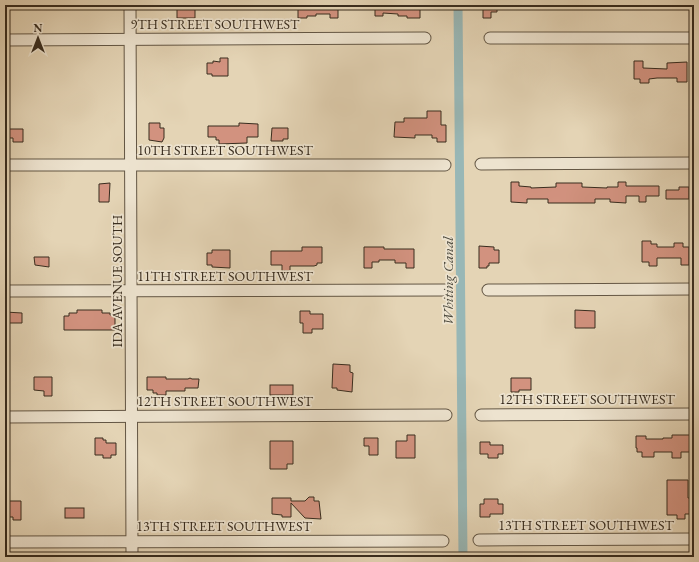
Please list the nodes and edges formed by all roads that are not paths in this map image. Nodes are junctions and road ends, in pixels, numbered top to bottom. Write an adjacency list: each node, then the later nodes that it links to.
1 (130, 5): 6 (street, IDA AVENUE SOUTH)
2 (425, 38): 6 (street, 9TH STREET SOUTHWEST)
3 (490, 38): 4 (street)
4 (694, 38)
5 (5, 40): 6 (street, 9TH STREET SOUTHWEST)
6 (131, 40): 10 (street, IDA AVENUE SOUTH)
7 (694, 163): 8 (street)
8 (481, 164)
9 (5, 165): 10 (street, 10TH STREET SOUTHWEST)
10 (131, 165): 11 (street, 10TH STREET SOUTHWEST); 16 (street, IDA AVENUE SOUTH)
11 (445, 165)
12 (694, 289): 14 (street)
13 (446, 290): 16 (street, 11TH STREET SOUTHWEST)
14 (488, 290)
15 (5, 291): 16 (street, 11TH STREET SOUTHWEST)
16 (132, 291): 21 (street, IDA AVENUE SOUTH)
17 (694, 414): 19 (street, 12TH STREET SOUTHWEST)
18 (446, 415): 21 (street, 12TH STREET SOUTHWEST)
19 (481, 415)
20 (5, 416): 21 (street, 12TH STREET SOUTHWEST)
21 (132, 416): 26 (street, IDA AVENUE SOUTH)
22 (694, 539): 23 (street, 13TH STREET SOUTHWEST)
23 (479, 540)
24 (444, 541): 26 (street, 13TH STREET SOUTHWEST)
25 (5, 542): 26 (street, 13TH STREET SOUTHWEST)
26 (132, 542): 27 (street, IDA AVENUE SOUTH)
27 (132, 557)

